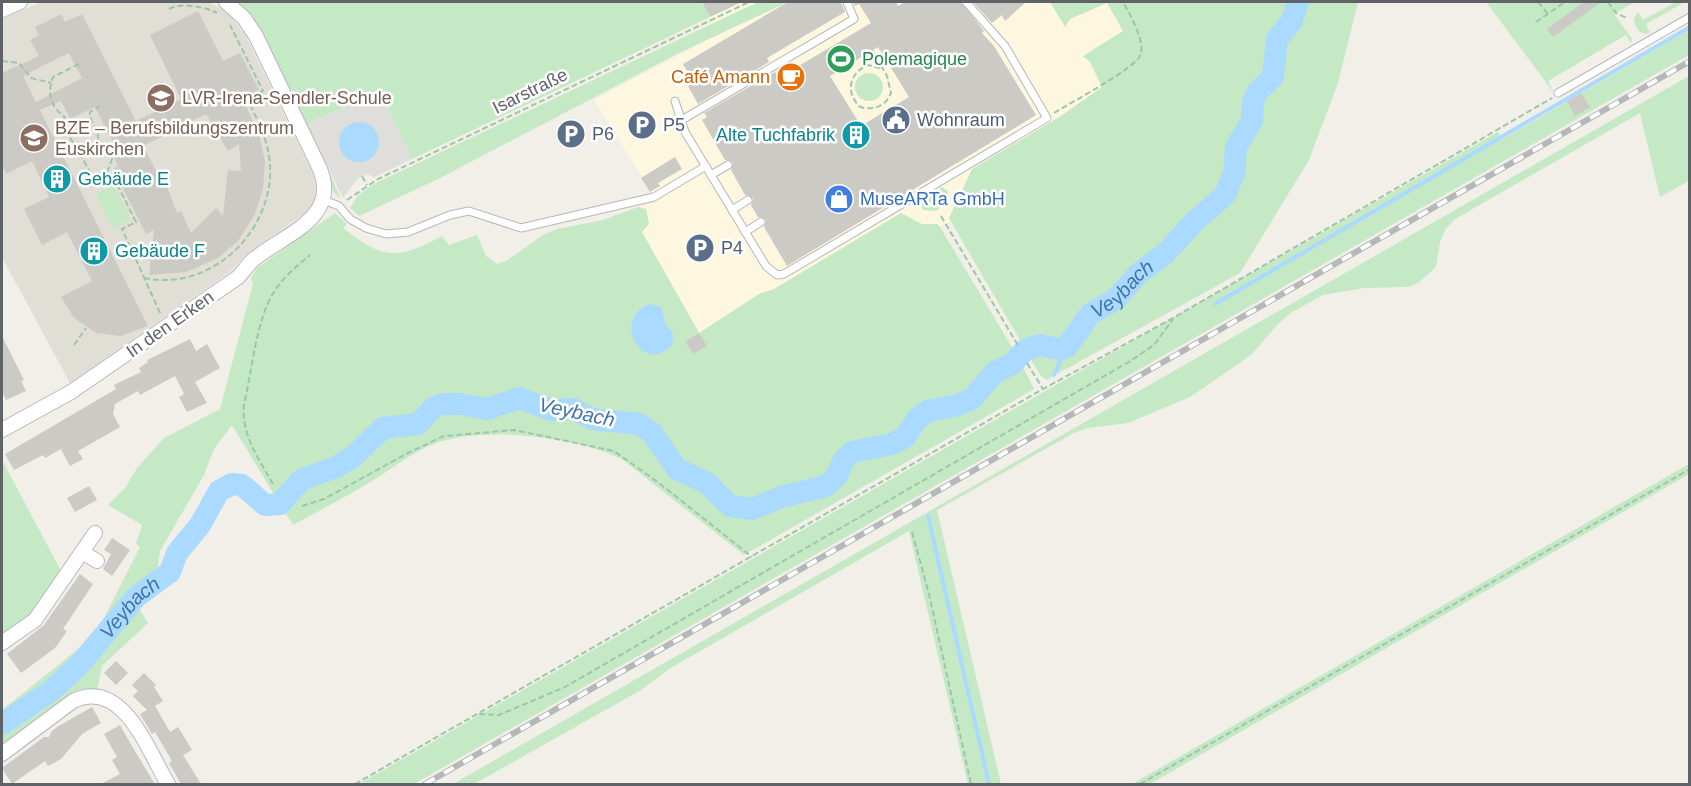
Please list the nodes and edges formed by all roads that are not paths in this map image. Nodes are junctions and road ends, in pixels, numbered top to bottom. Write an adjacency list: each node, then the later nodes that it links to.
1 (226, 2): 11 (street)
2 (847, 2): 7 (lane)
3 (966, 2): 15 (lane)
4 (1689, 17): 5 (lane)
5 (1558, 93)
6 (675, 101): 7 (lane)
7 (680, 121): 9 (lane)
8 (728, 165): 10 (lane)
9 (706, 166): 10 (lane); 11 (lane)
10 (711, 175): 13 (lane)
11 (324, 200): 16 (street, In den Erken)
12 (748, 200): 13 (lane)
13 (732, 210): 15 (lane)
14 (761, 222): 15 (lane)
15 (745, 232)
16 (2, 430)
17 (95, 533): 18 (street)
18 (82, 552): 19 (street); 20 (street)
19 (97, 561)
20 (2, 643)
21 (2, 754): 22 (street)
22 (168, 784)

